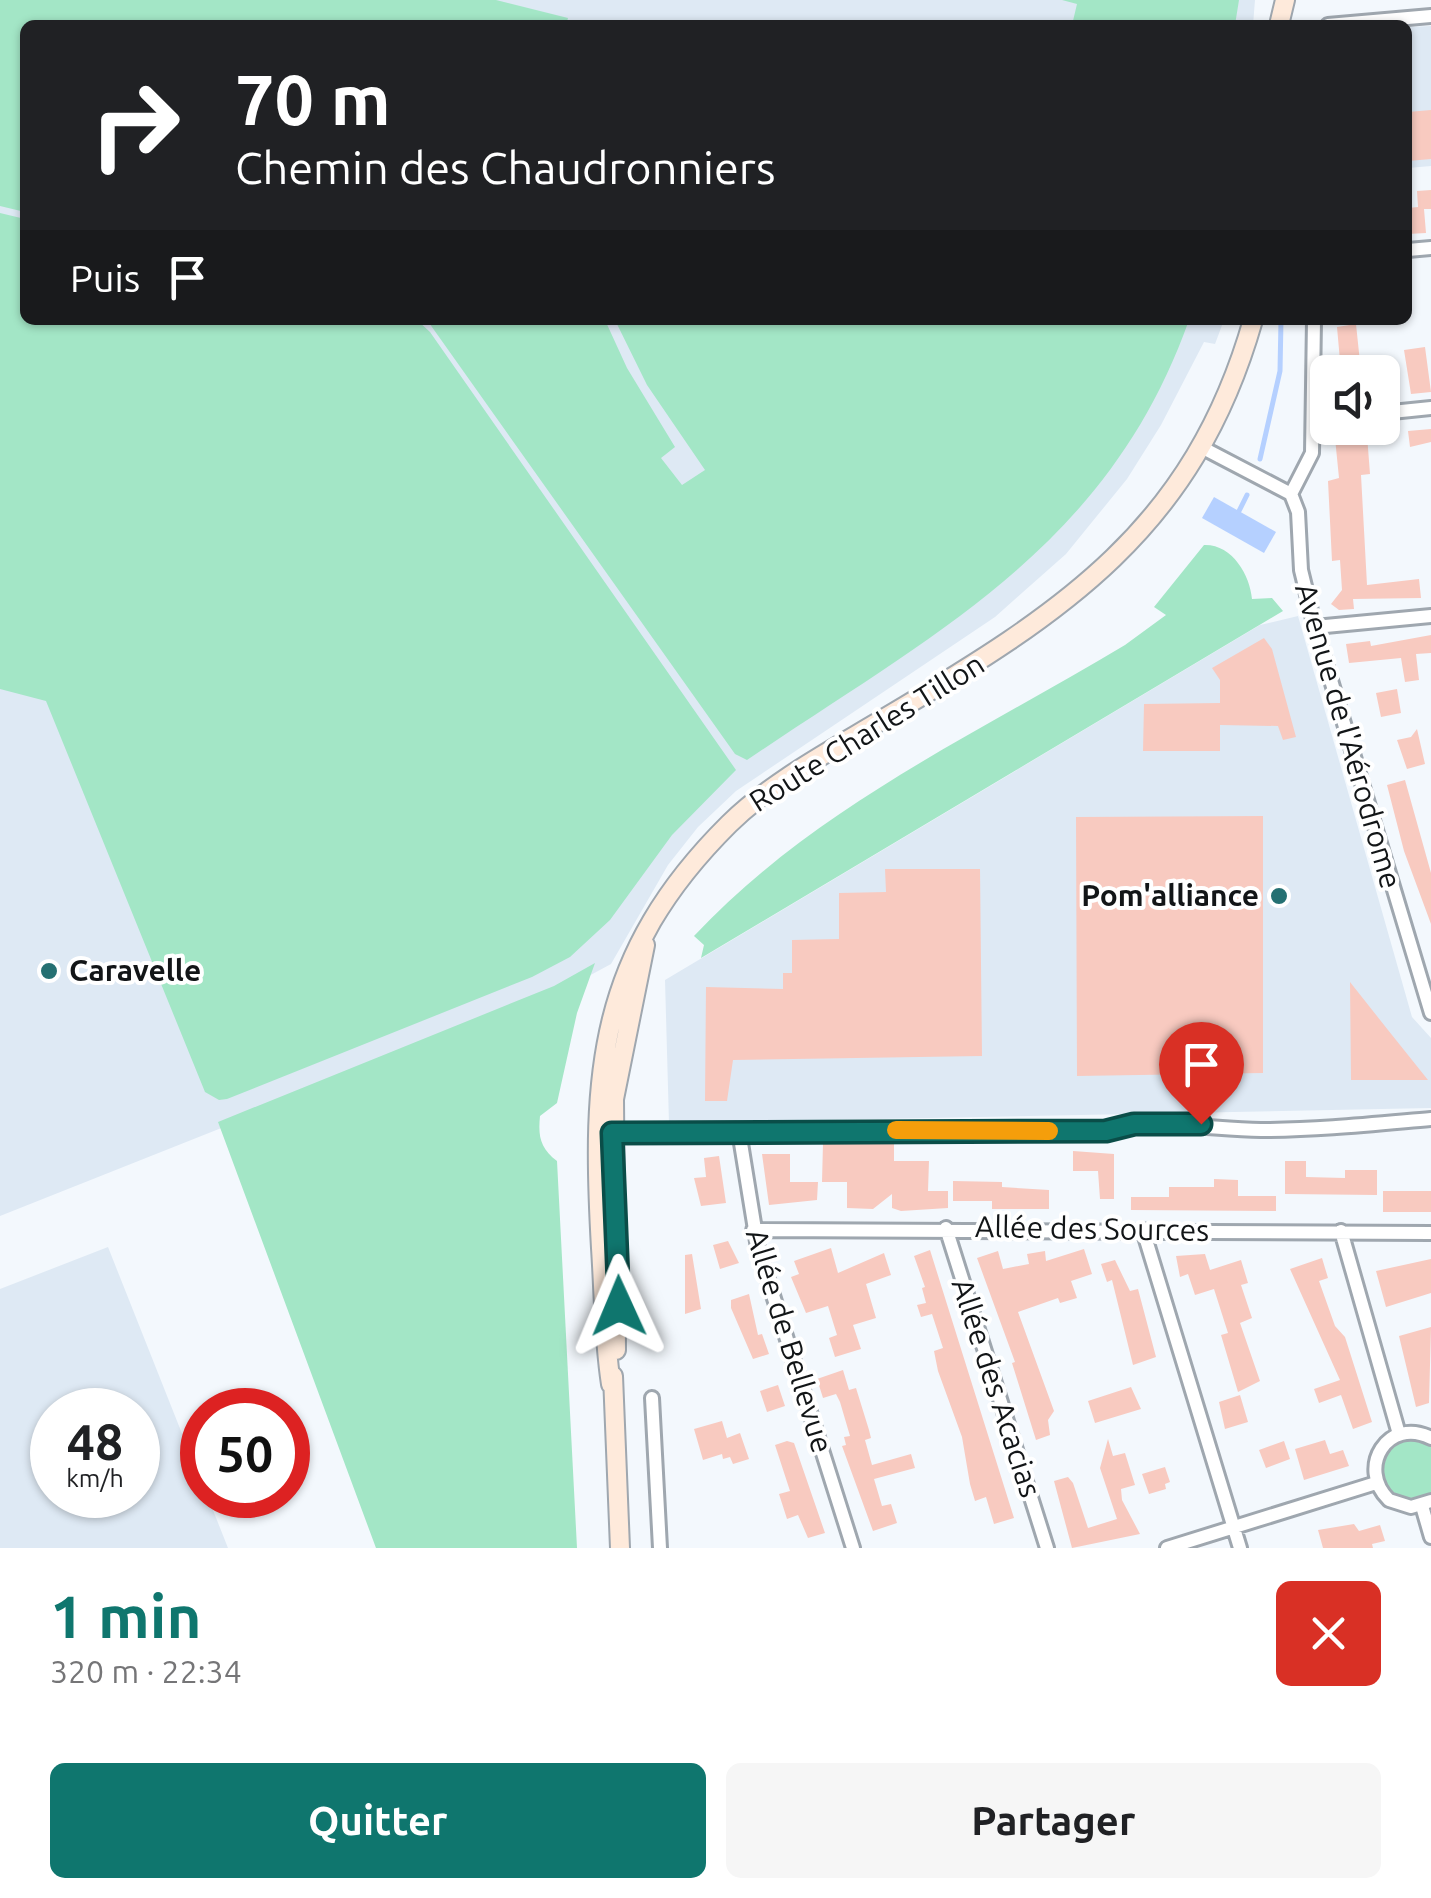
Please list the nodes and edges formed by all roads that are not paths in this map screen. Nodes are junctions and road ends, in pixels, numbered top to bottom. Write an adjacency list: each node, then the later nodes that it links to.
1 (1431, 16): 2 (street)
2 (1385, 20)
3 (1252, 325): 9 (main road, Route Charles Tillon)
4 (1314, 325): 5 (street)
5 (1316, 355)
6 (1431, 408): 7 (street)
7 (1400, 411)
8 (1314, 445): 10 (street)
9 (1203, 448): 10 (street); 13 (main road, Route Charles Tillon)
10 (1291, 494): 12 (street, Avenue de l'Aérodrome)
11 (1431, 616): 12 (street)
12 (1314, 626): 14 (street, Avenue de l'Aérodrome)
13 (645, 940): 17 (main road); 23 (main road, Route Charles Tillon)
14 (1429, 1009)
15 (1431, 1120): 16 (street)
16 (739, 1131): 17 (street); 19 (street, Allée de Bellevue)
17 (612, 1133): 23 (main road)
18 (946, 1228): 19 (street, Allée des Sources); 20 (street, Allée des Sources); 34 (street, Allée des Acacias)
19 (753, 1230): 33 (street, Allée de Bellevue)
20 (1142, 1230): 21 (street, Allée des Sources); 29 (street)
21 (1341, 1231): 22 (street, Allée des Sources); 25 (street)
22 (1431, 1233)
23 (611, 1384): 31 (main road)
24 (652, 1398): 32 (street)
25 (1398, 1434): 26 (street); 27 (street)
26 (1431, 1438)
27 (1376, 1482): 28 (street); 29 (street)
28 (1426, 1503): 30 (street)
29 (1234, 1527): 35 (street); 36 (street)
30 (1431, 1537)
31 (620, 1548)
32 (660, 1548)
33 (853, 1548)
34 (1046, 1548)
35 (1167, 1548)
36 (1240, 1548)

